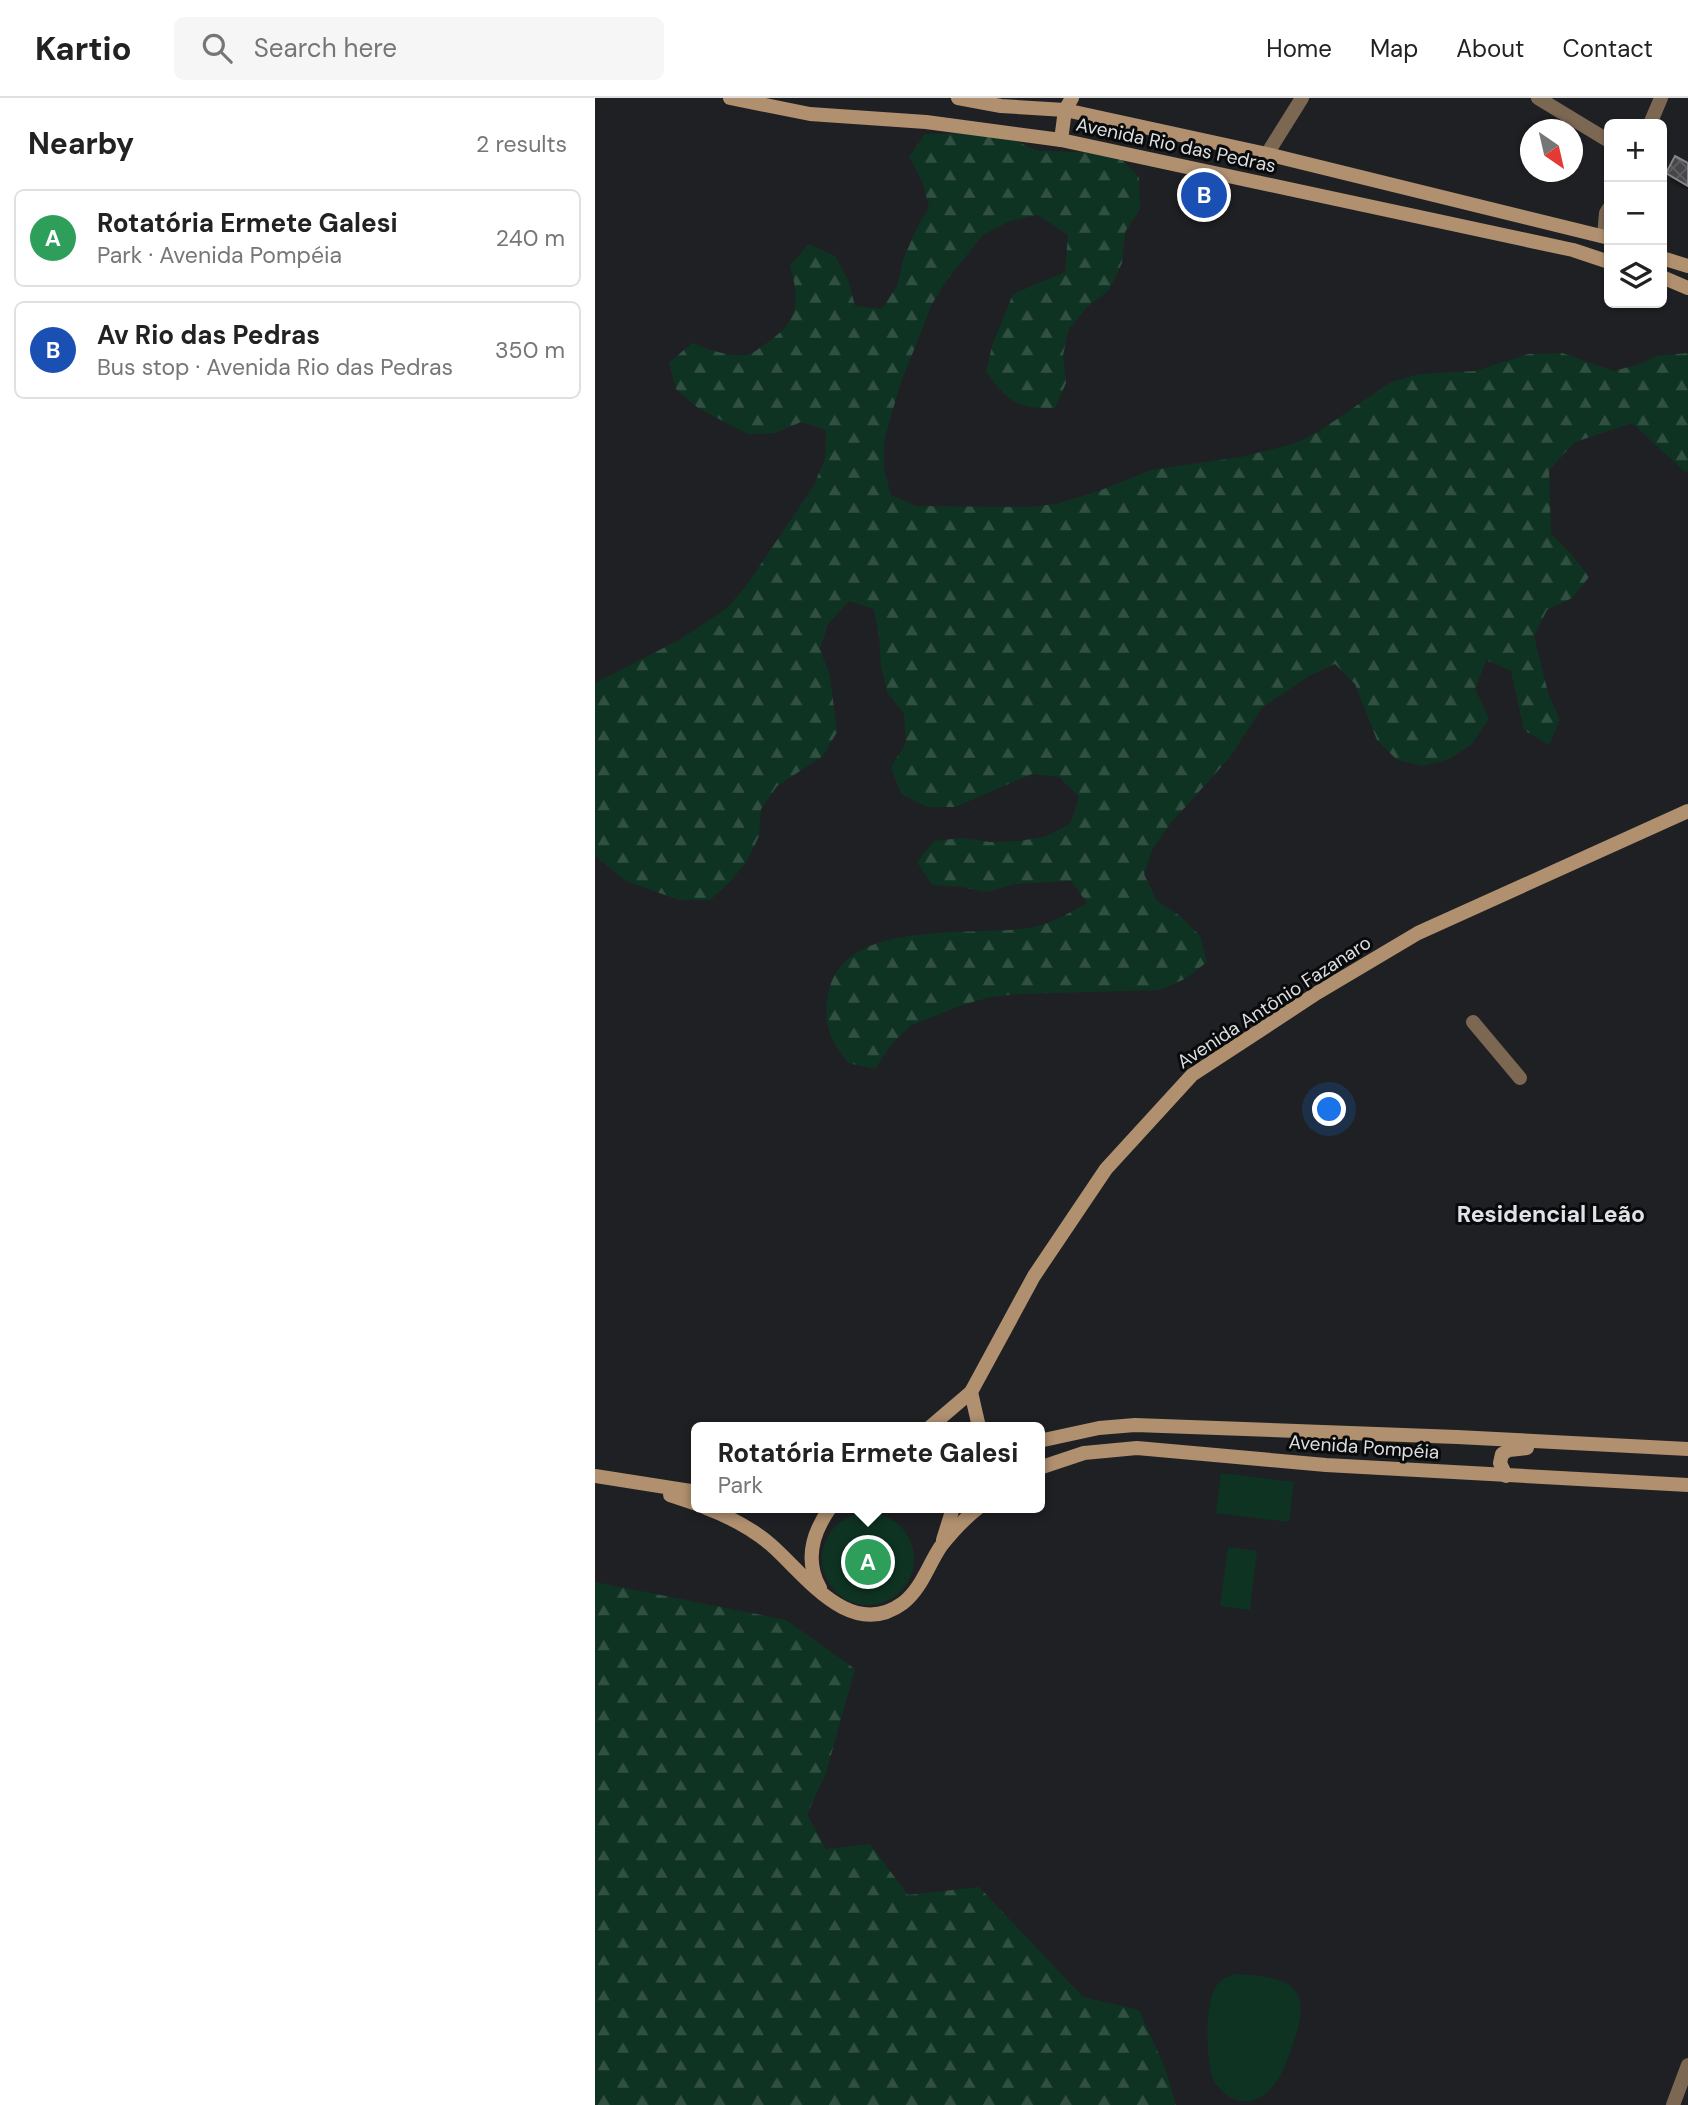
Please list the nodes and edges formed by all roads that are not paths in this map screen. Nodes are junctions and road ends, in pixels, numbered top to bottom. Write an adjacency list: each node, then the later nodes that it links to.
1 (730, 98): 9 (main road, Avenida Rio das Pedras)
2 (958, 98): 6 (main road, Avenida Rio das Pedras)
3 (1302, 98): 10 (street)
4 (1538, 98): 8 (street)
5 (1661, 98): 7 (street)
6 (1068, 104): 9 (main road); 10 (main road, Avenida Rio das Pedras)
7 (1652, 119)
8 (1604, 138)
9 (1061, 140): 13 (main road, Avenida Rio das Pedras)
10 (1267, 154): 11 (main road, Avenida Rio das Pedras)
11 (1604, 236)
12 (1667, 259): 14 (main road)
13 (1604, 260)
14 (1688, 266)
15 (1667, 279): 16 (main road)
16 (1688, 288)
17 (1688, 811): 20 (main road, Avenida Antônio Fazanaro)
18 (1473, 1023): 19 (street)
19 (1520, 1077)
20 (971, 1392): 21 (main road, Avenida Antônio Fazanaro); 22 (main road, Avenida Antônio Fazanaro); 23 (main road)
21 (936, 1422)
22 (968, 1422)
23 (978, 1422)
24 (1045, 1440): 25 (main road, Avenida Pompéia)
25 (1552, 1443): 26 (main road, Avenida Pompéia); 29 (main road)
26 (1688, 1449)
27 (1045, 1466): 29 (main road, Avenida Pompéia)
28 (595, 1476): 30 (main road)
29 (1506, 1476): 31 (main road, Avenida Pompéia)
30 (625, 1481): 32 (main road); 33 (main road)
31 (1688, 1485)
32 (691, 1491)
33 (691, 1502)
34 (717, 1513): 39 (main road)
35 (827, 1513): 39 (main road)
36 (951, 1513): 38 (main road)
37 (972, 1513): 38 (main road)
38 (940, 1548): 39 (main road)
39 (827, 1597)
40 (1688, 2065): 41 (street)
41 (1679, 2101)

